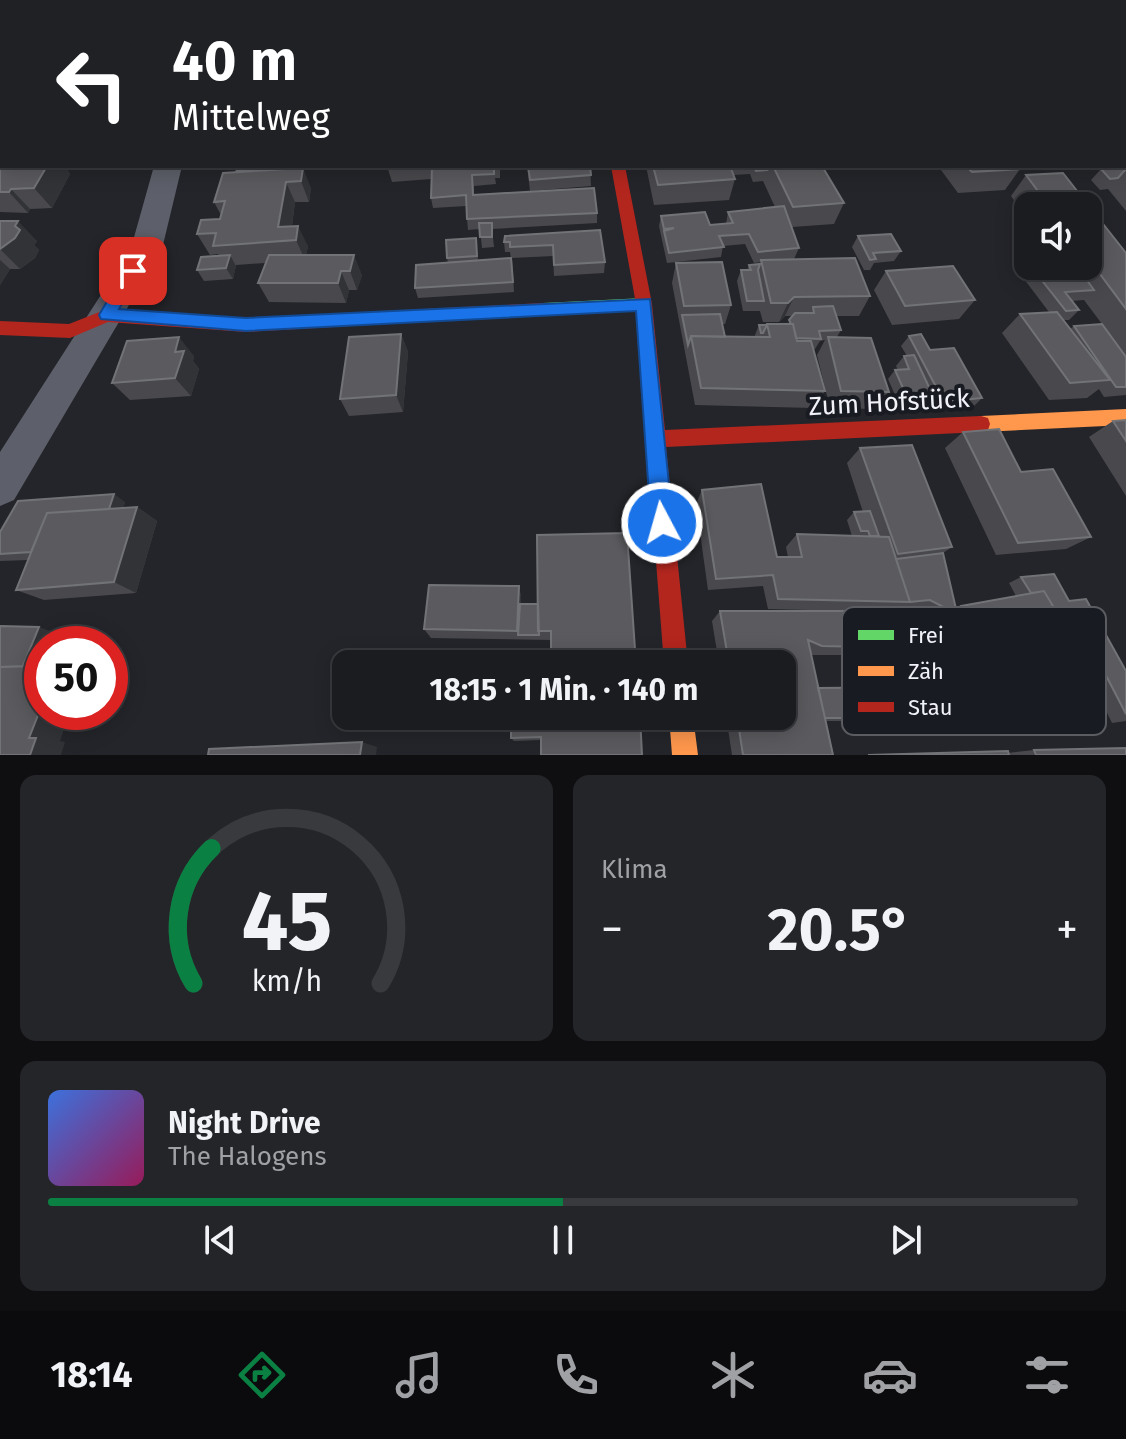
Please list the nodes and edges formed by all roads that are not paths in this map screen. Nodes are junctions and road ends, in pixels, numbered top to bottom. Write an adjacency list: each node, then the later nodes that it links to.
1 (167, 168): 4 (street)
2 (618, 168): 3 (street)
3 (644, 304): 4 (street); 7 (street)
4 (107, 315): 5 (street); 8 (street)
5 (0, 328)
6 (1126, 417): 7 (street, Zum Hofstück)
7 (654, 439): 9 (street)
8 (0, 487)
9 (675, 650)
10 (682, 730): 11 (street)
11 (685, 755)

